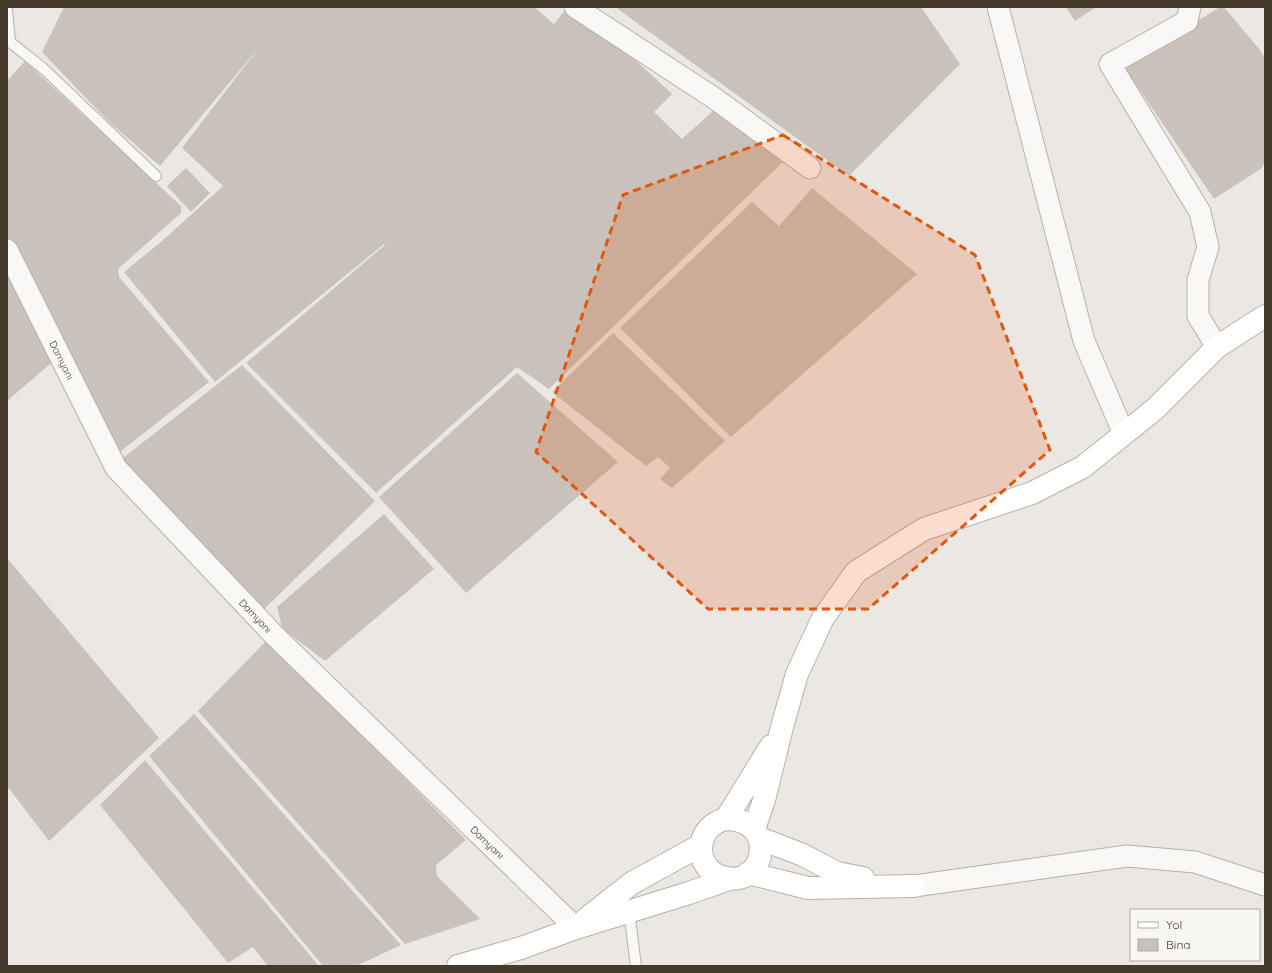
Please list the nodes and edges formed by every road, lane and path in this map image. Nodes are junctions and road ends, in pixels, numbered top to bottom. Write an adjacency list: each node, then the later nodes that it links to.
1 (575, 7): 5 (street)
2 (998, 7): 10 (street)
3 (1190, 7): 9 (street)
4 (7, 10): 6 (lane)
5 (810, 168)
6 (156, 176)
7 (7, 250): 19 (street, Damyanı)
8 (1265, 316): 9 (street)
9 (1217, 347): 10 (street)
10 (1124, 434): 11 (street)
11 (782, 727): 12 (street); 13 (street)
12 (726, 819): 13 (street); 14 (street)
13 (756, 833): 15 (street); 17 (street)
14 (701, 845): 15 (street); 19 (street)
15 (739, 876): 17 (street); 18 (street)
16 (1265, 885): 17 (street)
17 (914, 886)
18 (630, 911): 19 (street); 21 (lane)
19 (576, 928): 20 (street)
20 (458, 966)
21 (636, 966)

